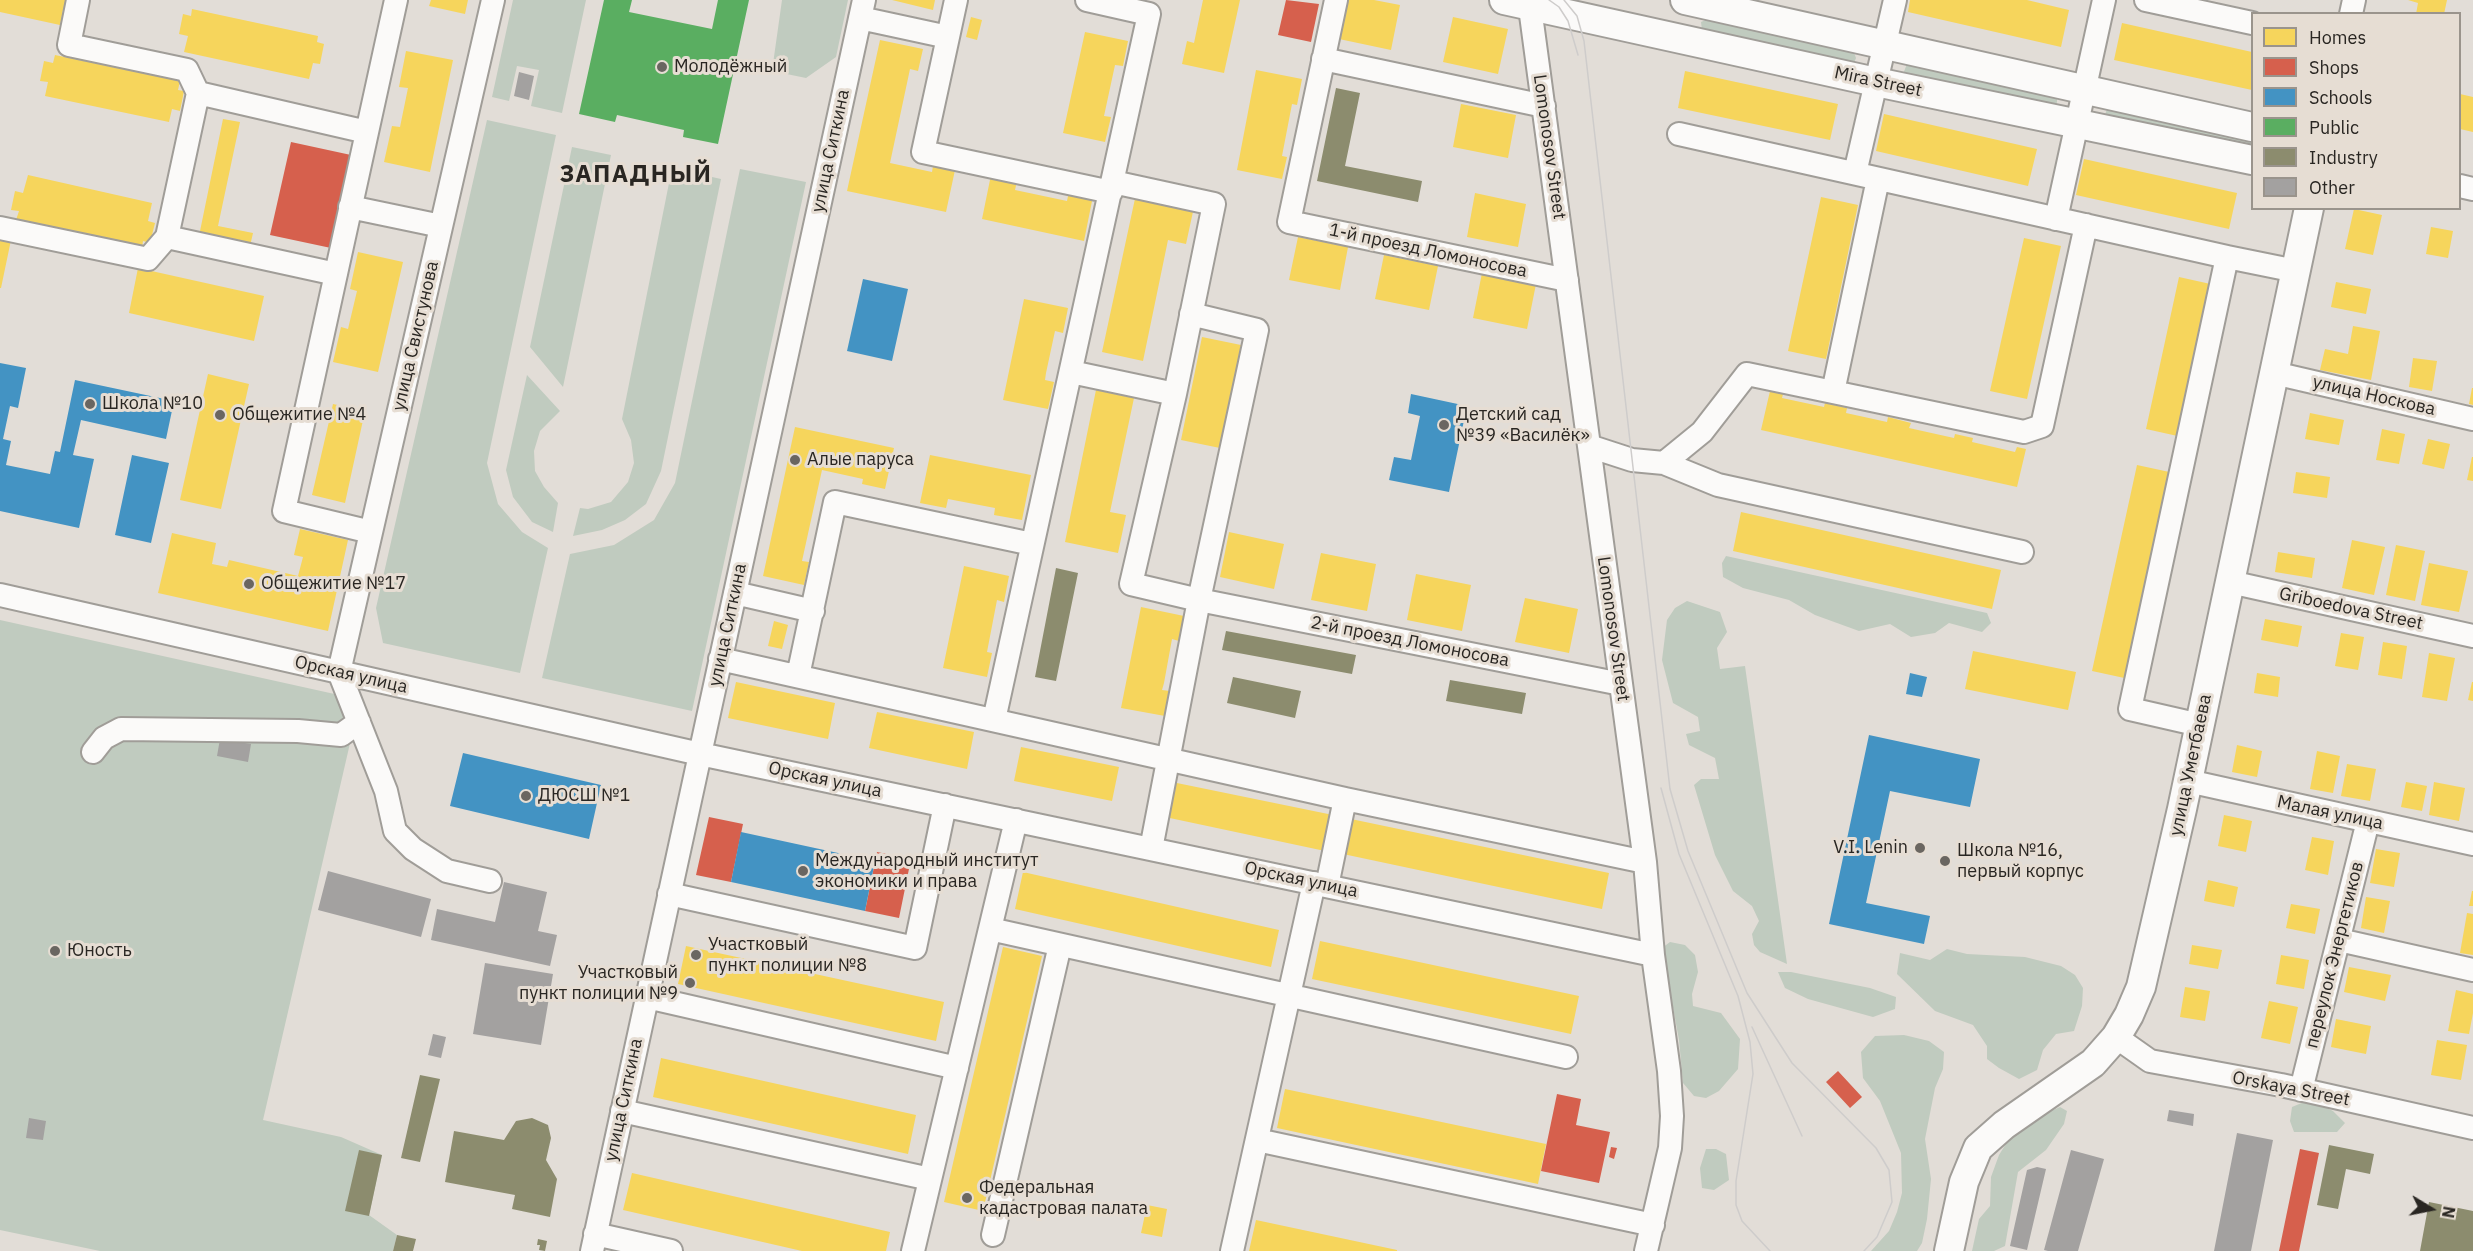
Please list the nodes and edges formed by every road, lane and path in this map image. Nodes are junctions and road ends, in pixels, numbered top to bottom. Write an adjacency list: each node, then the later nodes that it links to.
1 (78, 0): 19 (street)
2 (396, 0): 23 (street)
3 (493, 0): 33 (street, улица Свистунова)
4 (956, 0): 14 (street)
5 (1087, 0): 28 (street)
6 (1336, 0): 16 (street)
7 (1685, 0): 15 (main road, Mira Street)
8 (1895, 0): 15 (street)
9 (2104, 0): 18 (street)
10 (2146, 0): 13 (street)
11 (1521, 2): 17 (main road, Mira Street); 20 (street, Lomonosov Street)
12 (862, 9): 14 (street); 52 (street, улица Ситкина)
13 (2251, 23)
14 (948, 37): 28 (street)
15 (1884, 46): 17 (street); 18 (main road, Mira Street)
16 (1323, 59): 20 (street); 39 (street, 1-й проезд Ломоносова)
17 (1876, 82): 21 (main road, Mira Street); 26 (street)
18 (2084, 91): 21 (street); 22 (main road, Mira Street)
19 (198, 93): 23 (street); 35 (street)
20 (1544, 106): 39 (street, Lomonosov Street)
21 (2077, 124): 25 (main road, Mira Street); 31 (street)
22 (2251, 127)
23 (367, 132): 29 (street)
24 (1679, 134): 26 (street)
25 (2251, 160)
26 (1855, 173): 27 (street)
27 (1878, 178): 31 (street); 43 (street)
28 (1112, 187): 40 (street); 41 (street)
29 (350, 207): 33 (street); 38 (street)
30 (2309, 210): 37 (main road, улица Уметбаева)
31 (2056, 219): 32 (street)
32 (2086, 225): 36 (street); 43 (street)
33 (441, 226): 48 (street, улица Свистунова)
34 (0, 228): 35 (street)
35 (167, 237): 38 (street)
36 (2227, 257): 37 (street); 63 (street)
37 (2296, 271): 42 (main road, улица Уметбаева)
38 (336, 274): 48 (street)
39 (1567, 280): 46 (street, Lomonosov Street)
40 (1191, 314): 44 (street); 54 (street)
41 (1071, 372): 44 (street); 49 (street)
42 (2274, 373): 45 (street, улица Носкова); 51 (main road, улица Уметбаева)
43 (1833, 392): 47 (street)
44 (1175, 394): 54 (street, 2-й проезд Ломоносова)
45 (2473, 419)
46 (1589, 446): 47 (street); 60 (street, Lomonosov Street)
47 (1664, 463): 50 (street)
48 (371, 532): 58 (street, улица Свистунова)
49 (1032, 544): 55 (street); 61 (street)
50 (2022, 552)
51 (2230, 582): 56 (street, Griboedova Street); 63 (main road, улица Уметбаева)
52 (735, 593): 55 (street); 57 (street, улица Ситкина)
53 (0, 595): 58 (street, Орская улица)
54 (1200, 600): 60 (street, 2-й проезд Ломоносова); 66 (street)
55 (813, 611): 59 (street)
56 (2473, 636)
57 (720, 659): 59 (street); 65 (street, улица Ситкина)
58 (339, 672): 62 (street); 65 (street, Орская улица)
59 (798, 676): 61 (street)
60 (1621, 684): 74 (street, Lomonosov Street)
61 (994, 720): 66 (street)
62 (359, 722): 64 (street); 75 (street)
63 (2200, 725): 67 (main road, улица Уметбаева)
64 (93, 752)
65 (700, 754): 69 (street, Орская улица); 77 (street, улица Ситкина)
66 (1170, 760): 68 (street); 73 (street)
67 (2188, 781): 71 (street, Малая улица); 85 (main road, улица Уметбаева)
68 (1345, 799): 74 (street); 76 (street)
69 (945, 805): 70 (street, Орская улица); 77 (street)
70 (1016, 820): 73 (street, Орская улица); 78 (street)
71 (2368, 821): 72 (street, Малая улица); 79 (street, переулок Энергетиков)
72 (2473, 844)
73 (1151, 849): 76 (street, Орская улица)
74 (1645, 862): 81 (street, Lomonosov Street)
75 (490, 881)
76 (1321, 885): 81 (street, Орская улица); 83 (street)
77 (669, 894): 84 (street, улица Ситкина)
78 (990, 929): 80 (street); 87 (street)
79 (2338, 940): 82 (street); 88 (street, переулок Энергетиков)
80 (1060, 945): 83 (street); 94 (street)
81 (1653, 955): 93 (street, Lomonosov Street)
82 (2473, 970)
83 (1289, 996): 86 (street); 91 (street)
84 (647, 997): 87 (street); 89 (street, улица Ситкина)
85 (2116, 1037): 88 (street, Orskaya Street); 100 (main road, улица Уметбаева)
86 (1566, 1057)
87 (957, 1068): 92 (street)
88 (2301, 1090): 90 (street, Orskaya Street)
89 (622, 1111): 92 (street); 95 (street, улица Ситкина)
90 (2473, 1128)
91 (1257, 1140): 93 (street); 98 (street)
92 (930, 1179): 97 (street)
93 (1653, 1225): 99 (street, Lomonosov Street)
94 (993, 1235)
95 (593, 1242): 96 (street)
96 (671, 1251)
97 (913, 1251)
98 (1232, 1251)
99 (1646, 1251)
100 (1949, 1251)

